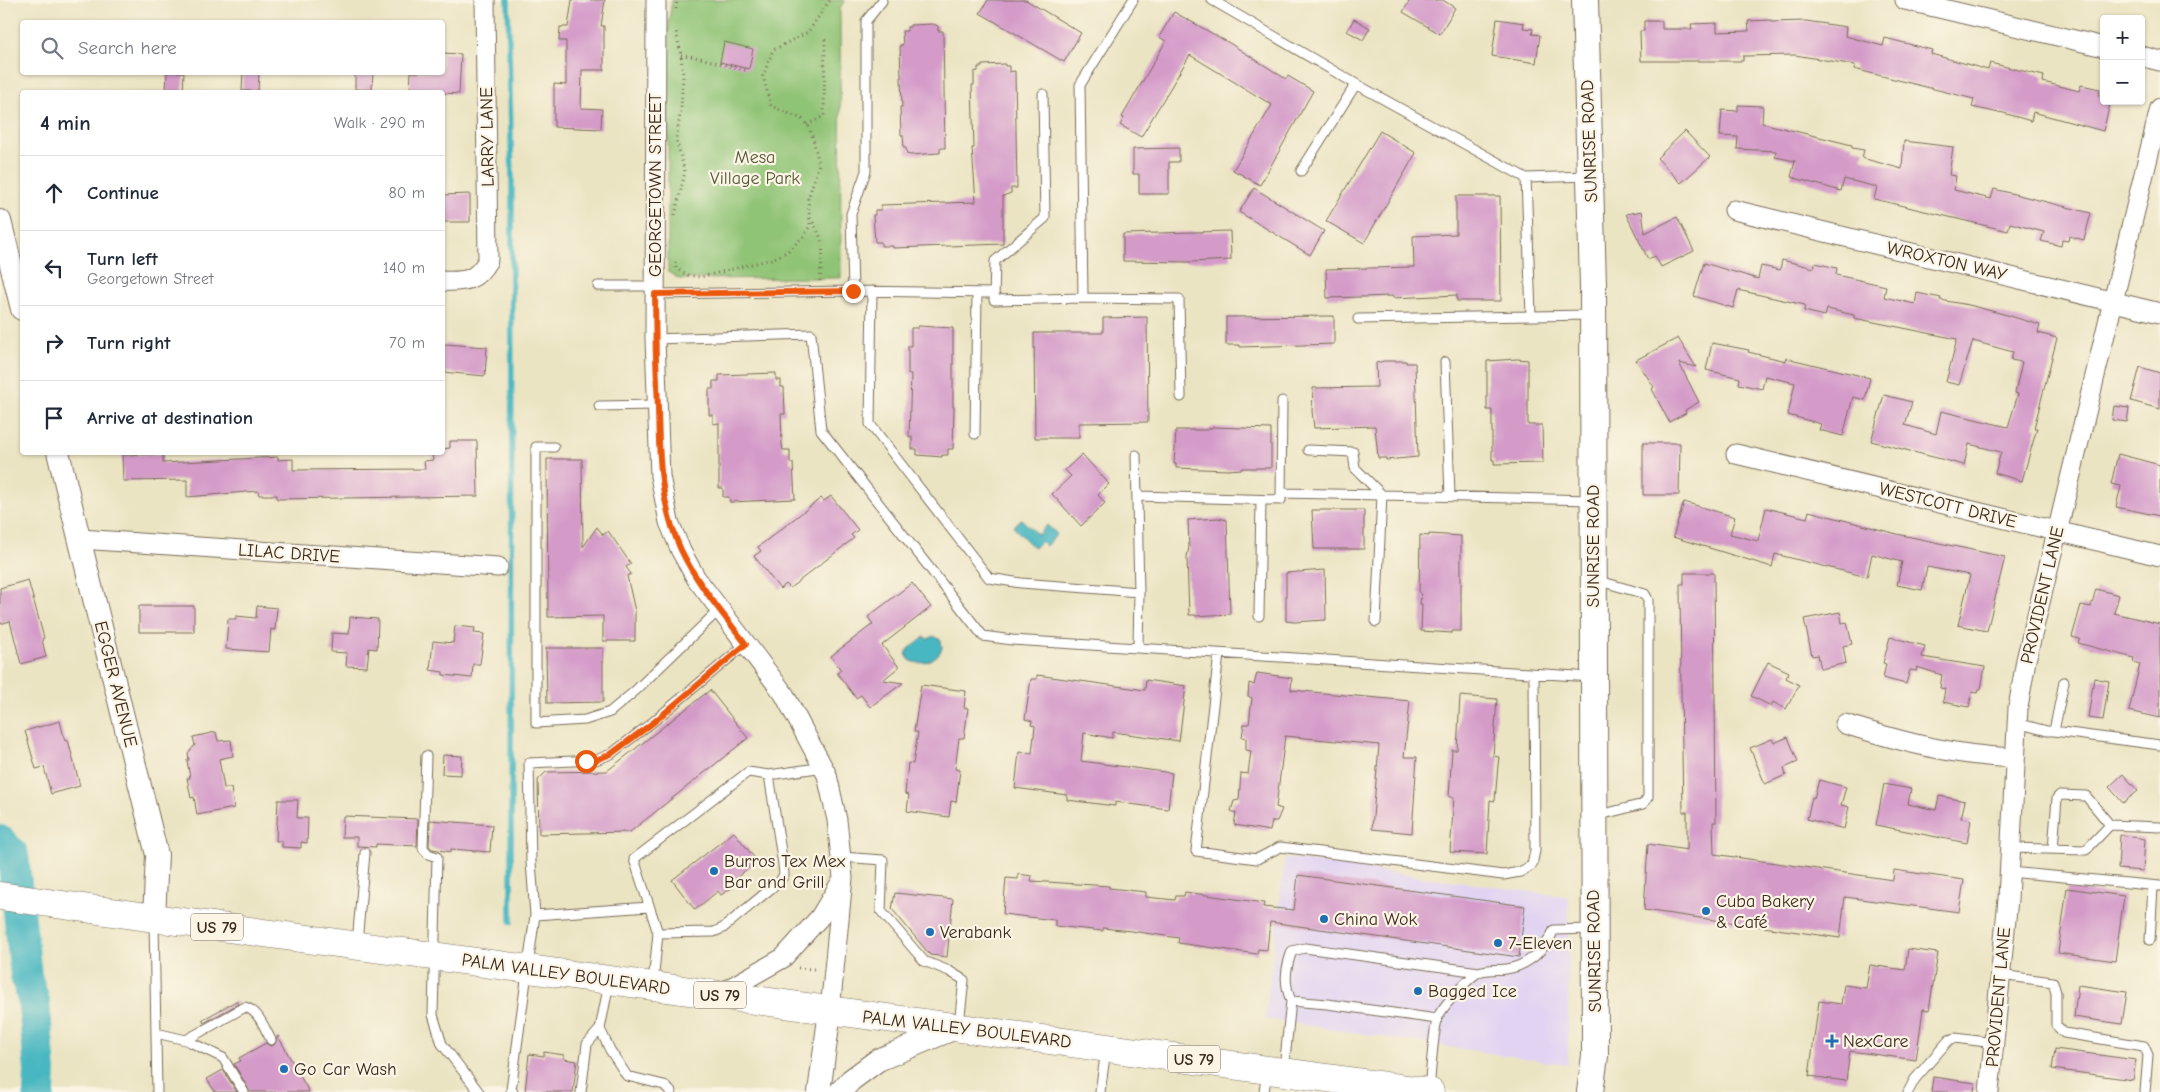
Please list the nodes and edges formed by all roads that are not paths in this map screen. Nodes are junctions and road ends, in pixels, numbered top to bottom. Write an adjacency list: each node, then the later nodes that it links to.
1 (485, 0): 21 (street, LARRY LANE)
2 (656, 0): 23 (street, GEORGETOWN STREET)
3 (1133, 0): 28 (lane)
4 (1212, 0): 12 (lane)
5 (1585, 0): 16 (main road, SUNRISE ROAD)
6 (1905, 0): 8 (street)
7 (882, 1): 24 (lane)
8 (1939, 4): 9 (street)
9 (2100, 46)
10 (2145, 57): 11 (street)
11 (2160, 61)
12 (1356, 84): 15 (lane); 17 (lane)
13 (1042, 94): 27 (lane)
14 (2160, 108): 30 (street, PROVIDENT LANE)
15 (1301, 171)
16 (1590, 176): 17 (lane); 33 (main road, SUNRISE ROAD)
17 (1526, 178): 32 (lane)
18 (1734, 210): 30 (street, WROXTON WAY)
19 (0, 221): 20 (street)
20 (11, 263): 29 (street)
21 (445, 281)
22 (598, 286): 23 (lane)
23 (655, 290): 24 (lane); 35 (street, GEORGETOWN STREET)
24 (853, 291): 25 (lane)
25 (872, 291): 26 (lane); 58 (lane)
26 (976, 292): 27 (lane); 41 (lane)
27 (994, 293): 28 (lane)
28 (1083, 298): 37 (lane)
29 (20, 301)
30 (2113, 301): 31 (street, WROXTON WAY); 53 (street, PROVIDENT LANE)
31 (2160, 313)
32 (1531, 315): 33 (lane); 34 (lane)
33 (1593, 315): 52 (main road, SUNRISE ROAD)
34 (1358, 319)
35 (655, 338): 39 (street, GEORGETOWN STREET); 63 (lane)
36 (1445, 362): 50 (lane)
37 (1182, 397)
38 (1282, 401): 47 (lane)
39 (657, 405): 40 (lane); 59 (street, GEORGETOWN STREET)
40 (599, 406)
41 (974, 434)
42 (554, 447): 59 (lane)
43 (1308, 450): 48 (lane)
44 (1736, 454): 53 (street, WESTCOTT DRIVE)
45 (59, 455): 54 (street, EGGER AVENUE)
46 (1136, 455): 49 (lane)
47 (1281, 493): 48 (lane); 51 (lane)
48 (1382, 494): 50 (lane); 61 (lane)
49 (1137, 496): 51 (lane); 58 (lane)
50 (1450, 496): 52 (lane)
51 (1261, 500): 60 (lane)
52 (1594, 500): 57 (main road, SUNRISE ROAD)
53 (2057, 531): 55 (street, WESTCOTT DRIVE); 68 (street, PROVIDENT LANE)
54 (80, 539): 56 (street, LILAC DRIVE); 89 (street, EGGER AVENUE)
55 (2160, 556)
56 (498, 567)
57 (1593, 579): 66 (main road, SUNRISE ROAD); 76 (lane)
58 (1139, 592): 63 (lane)
59 (720, 609): 62 (street, GEORGETOWN STREET)
60 (1258, 616)
61 (1376, 622)
62 (746, 644): 74 (street, GEORGETOWN STREET); 88 (lane)
63 (1138, 648): 64 (lane)
64 (1219, 654): 65 (lane); 65 (lane)
65 (1534, 674): 66 (lane)
66 (1592, 677): 76 (main road, SUNRISE ROAD)
67 (2064, 682): 70 (lane)
68 (2017, 723): 70 (lane); 73 (street, PROVIDENT LANE)
69 (1845, 724): 73 (street)
70 (2054, 731): 71 (lane)
71 (2160, 745)
72 (426, 756): 94 (lane)
73 (2015, 758): 79 (street, PROVIDENT LANE)
74 (824, 767): 75 (lane); 82 (street, GEORGETOWN STREET)
75 (768, 774): 87 (lane); 91 (lane)
76 (1593, 816): 90 (main road, SUNRISE ROAD)
77 (2110, 825): 78 (lane); 80 (lane); 80 (lane)
78 (2160, 827)
79 (2010, 848): 80 (lane); 83 (street, PROVIDENT LANE)
80 (2053, 849)
81 (365, 854): 93 (lane)
82 (842, 857): 84 (street, GEORGETOWN STREET); 104 (lane)
83 (2009, 872): 85 (lane); 97 (street, PROVIDENT LANE)
84 (843, 878): 100 (street); 102 (street, GEORGETOWN STREET)
85 (2157, 886): 92 (lane)
86 (0, 896): 89 (highway, PALM VALLEY BOULEVARD / US 79)
87 (649, 907): 88 (lane); 91 (lane)
88 (535, 915): 95 (lane)
89 (154, 918): 93 (highway, PALM VALLEY BOULEVARD / US 79); 106 (lane)
90 (1593, 929): 96 (lane); 122 (main road, SUNRISE ROAD)
91 (658, 933): 99 (lane)
92 (2150, 940)
93 (357, 946): 94 (highway, PALM VALLEY BOULEVARD / US 79)
94 (436, 956): 95 (highway, PALM VALLEY BOULEVARD / US 79); 114 (lane)
95 (527, 969): 98 (highway, PALM VALLEY BOULEVARD / US 79); 115 (lane)
96 (1479, 972): 101 (lane); 103 (lane)
97 (2000, 975): 109 (street, PROVIDENT LANE); 125 (lane)
98 (610, 980): 99 (highway, PALM VALLEY BOULEVARD / US 79); 105 (lane)
99 (653, 986): 100 (highway, PALM VALLEY BOULEVARD / US 79)
100 (718, 995): 102 (highway, PALM VALLEY BOULEVARD / US 79)
101 (1291, 1002): 103 (lane); 111 (lane)
102 (830, 1011): 104 (highway, PALM VALLEY BOULEVARD / US 79); 118 (street)
103 (1437, 1019): 121 (lane)
104 (958, 1027): 110 (highway, PALM VALLEY BOULEVARD / US 79); 119 (street)
105 (600, 1029): 116 (lane); 117 (lane)
106 (156, 1033): 107 (lane); 112 (lane)
107 (186, 1040): 108 (lane); 113 (lane)
108 (271, 1040)
109 (1994, 1043): 123 (lane); 124 (street, PROVIDENT LANE)
110 (1107, 1047): 111 (highway, PALM VALLEY BOULEVARD / US 79); 120 (lane)
111 (1272, 1078): 121 (highway, PALM VALLEY BOULEVARD / US 79)
112 (156, 1092)
113 (244, 1092)
114 (479, 1092)
115 (513, 1092)
116 (581, 1092)
117 (671, 1092)
118 (819, 1092)
119 (840, 1092)
120 (1100, 1092)
121 (1429, 1092)
122 (1590, 1092)
123 (1908, 1092)
124 (1989, 1092)
125 (2145, 1092)

